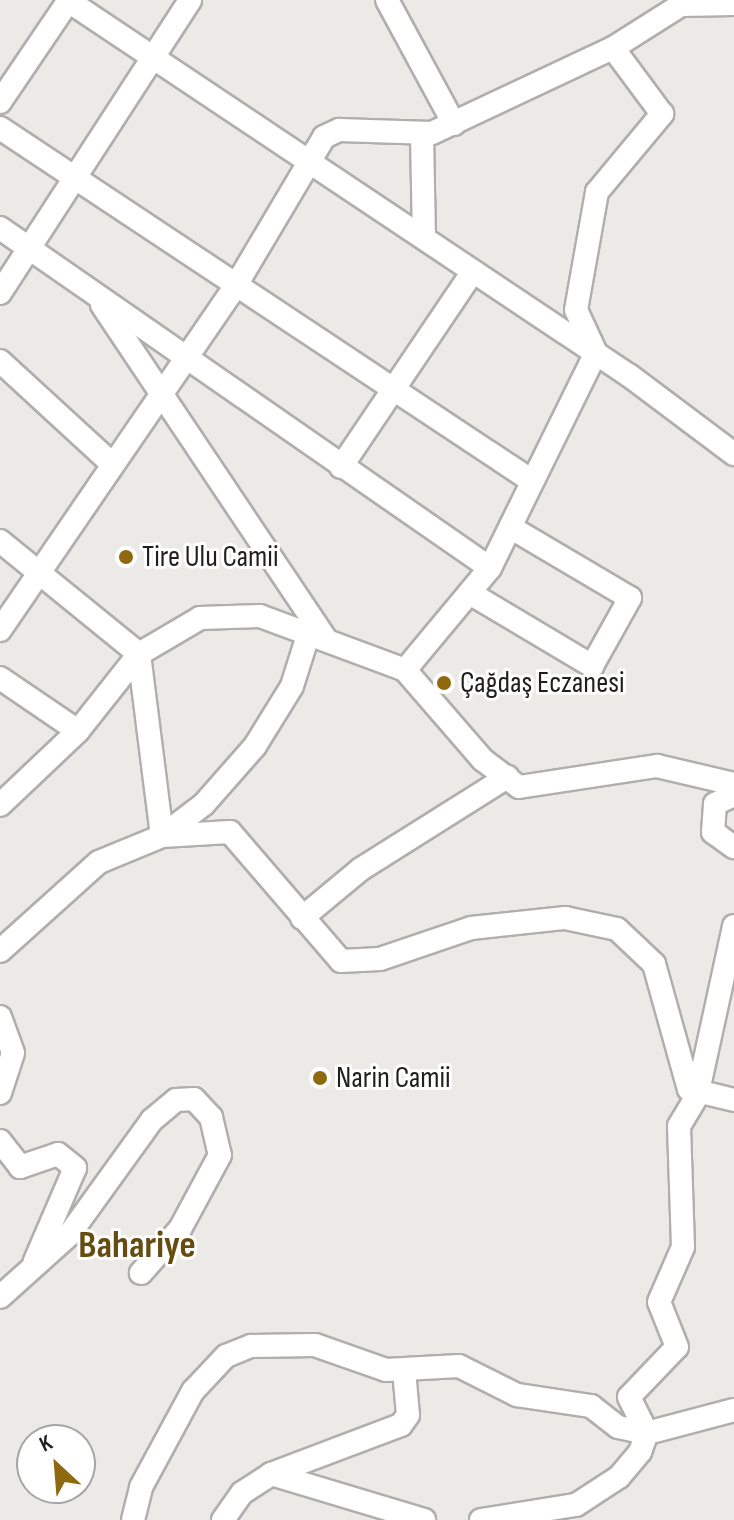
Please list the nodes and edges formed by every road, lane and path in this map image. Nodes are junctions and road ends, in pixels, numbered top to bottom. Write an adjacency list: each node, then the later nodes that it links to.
1 (68, 0): 6 (street); 7 (street)
2 (190, 0): 6 (street)
3 (387, 0): 8 (street)
4 (734, 4): 5 (street)
5 (613, 48): 8 (street); 20 (street)
6 (155, 60): 11 (street); 12 (street)
7 (0, 102)
8 (454, 124): 10 (street)
9 (0, 128): 12 (street)
10 (422, 135): 11 (street); 14 (street)
11 (309, 162): 14 (street); 17 (street)
12 (75, 180): 15 (street); 17 (street)
13 (0, 228): 15 (street)
14 (424, 236): 16 (street)
15 (30, 248): 18 (street); 19 (street)
16 (473, 271): 20 (street); 23 (street)
17 (235, 287): 21 (street); 23 (street)
18 (92, 290): 21 (street); 24 (street)
19 (0, 293)
20 (596, 353): 25 (street); 28 (street)
21 (182, 357): 24 (street); 27 (street)
22 (0, 361): 26 (street)
23 (391, 390): 27 (street); 28 (street)
24 (159, 391): 26 (street); 35 (street)
25 (734, 454)
26 (111, 463): 31 (street)
27 (341, 467): 32 (street)
28 (532, 481): 29 (street)
29 (510, 527): 32 (street); 33 (street)
30 (0, 541): 31 (street)
31 (40, 567): 34 (street); 36 (street)
32 (490, 568): 33 (street)
33 (473, 595): 37 (street)
34 (0, 630)
35 (317, 635): 36 (street); 37 (street); 44 (street)
36 (139, 654): 39 (street); 44 (street)
37 (405, 670): 40 (street)
38 (0, 678): 39 (street)
39 (78, 731): 43 (street)
40 (507, 777): 41 (street); 46 (street)
41 (734, 784)
42 (734, 795): 45 (street)
43 (0, 805)
44 (162, 836): 46 (street); 48 (street)
45 (734, 847)
46 (302, 918): 51 (street)
47 (734, 926): 51 (street)
48 (0, 951)
49 (0, 1017): 50 (street)
50 (0, 1093)
51 (697, 1096): 52 (street); 59 (street)
52 (734, 1100)
53 (0, 1141): 54 (street)
54 (36, 1271): 55 (street); 56 (street)
55 (141, 1273)
56 (0, 1297)
57 (404, 1370): 59 (street); 60 (street); 61 (street)
58 (734, 1410): 59 (street)
59 (647, 1433): 64 (street)
60 (271, 1474): 62 (street); 63 (street)
61 (133, 1520)
62 (223, 1520)
63 (424, 1520)
64 (481, 1520)

